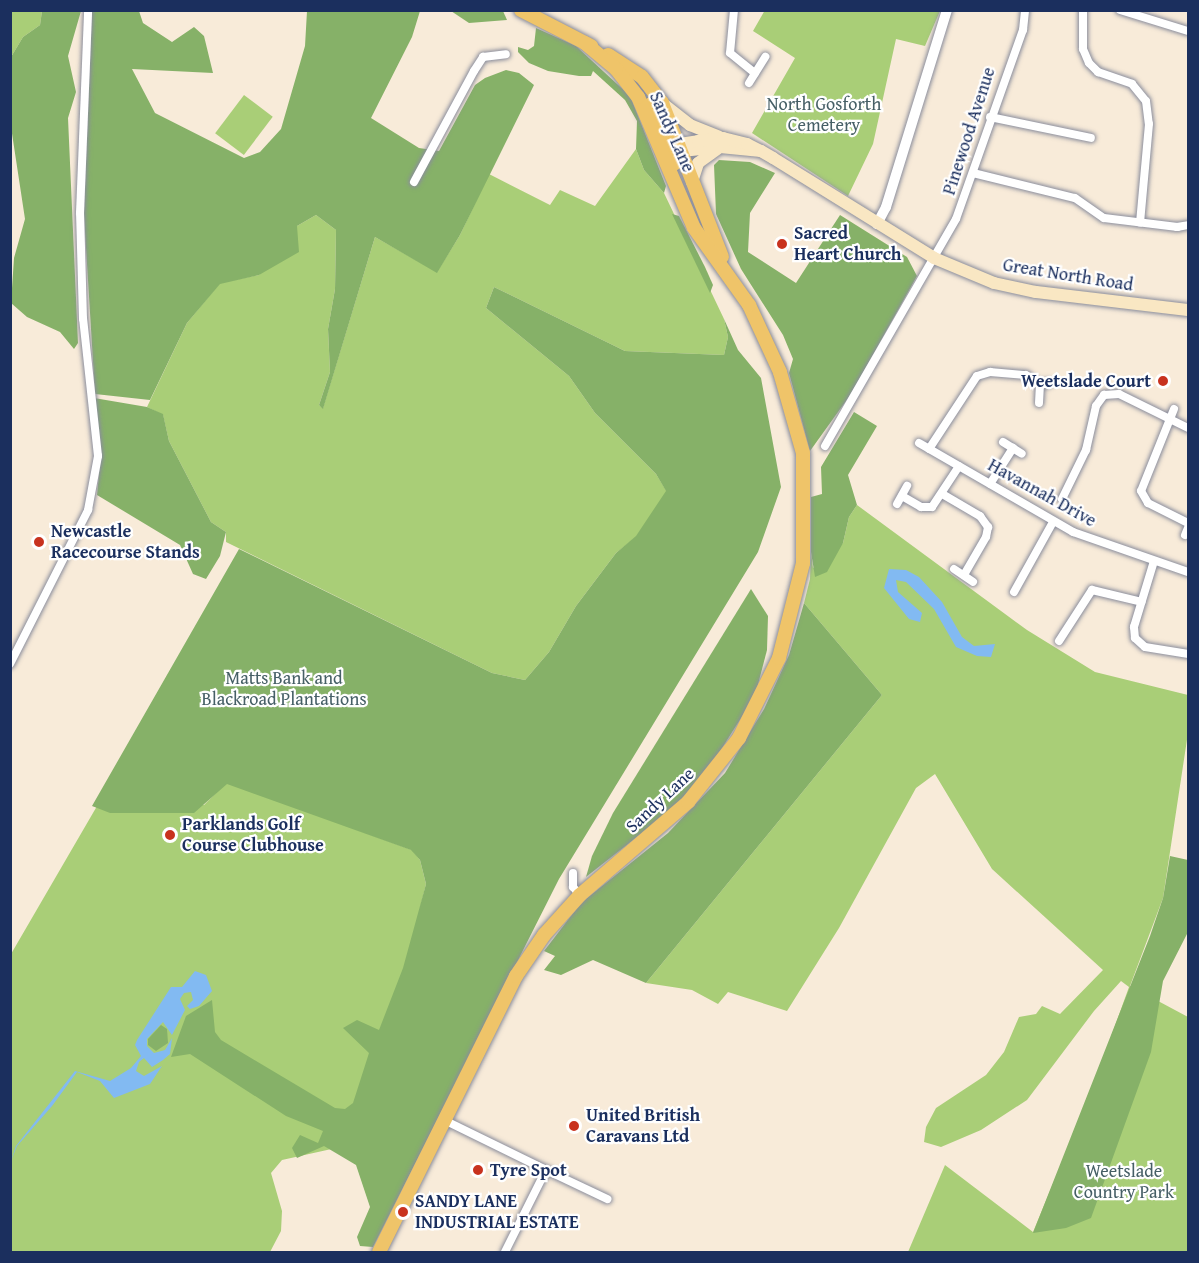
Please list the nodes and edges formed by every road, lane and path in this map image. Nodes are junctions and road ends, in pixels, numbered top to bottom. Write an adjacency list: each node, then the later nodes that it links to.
1 (88, 10): 66 (street)
2 (521, 10): 10 (main road)
3 (734, 10): 14 (street)
4 (947, 10): 26 (street)
5 (1025, 10): 17 (street, Pinewood Avenue)
6 (1083, 10): 25 (street)
7 (1120, 10): 8 (street)
8 (1154, 15): 9 (street)
9 (1188, 31)
10 (585, 43): 13 (main road, Sandy Lane); 16 (main road, Sandy Lane)
11 (506, 54): 22 (street)
12 (765, 57): 14 (street)
13 (616, 69): 20 (main road); 24 (main road, Sandy Lane)
14 (755, 73): 15 (street)
15 (749, 83)
16 (662, 103): 19 (main road, Great North Road); 20 (main road, Sandy Lane)
17 (990, 117): 18 (street); 21 (street, Pinewood Avenue)
18 (1091, 138)
19 (722, 143): 20 (main road); 23 (main road); 26 (main road, Great North Road)
20 (679, 150): 23 (main road, Sandy Lane); 24 (main road)
21 (973, 173): 25 (street); 28 (street, Pinewood Avenue)
22 (414, 182)
23 (692, 182): 29 (main road, Sandy Lane)
24 (690, 218): 29 (main road, Sandy Lane)
25 (1140, 223): 27 (street)
26 (877, 224): 28 (main road, Great North Road)
27 (1188, 225)
28 (934, 258): 30 (main road, Great North Road); 37 (street)
29 (741, 294): 69 (main road, Sandy Lane)
30 (1188, 310)
31 (1039, 403): 39 (street)
32 (1174, 409): 33 (street)
33 (1171, 420): 34 (street); 44 (street); 51 (street)
34 (1188, 428)
35 (1003, 442): 38 (street)
36 (919, 443): 39 (street, Havannah Drive)
37 (825, 446)
38 (1013, 448): 40 (street); 43 (street)
39 (929, 449): 41 (street, Havannah Drive)
40 (1022, 454)
41 (959, 466): 43 (street, Havannah Drive); 46 (street)
42 (1060, 480): 44 (street)
43 (990, 484): 50 (street, Havannah Drive)
44 (1070, 484): 48 (street)
45 (907, 486): 47 (street)
46 (944, 495): 47 (street); 56 (street)
47 (902, 496): 49 (street)
48 (1062, 499)
49 (897, 504)
50 (1053, 522): 52 (street, Havannah Drive); 57 (street)
51 (1188, 523)
52 (1154, 561): 54 (street, Havannah Drive); 60 (street)
53 (954, 569): 56 (street)
54 (1188, 572)
55 (1013, 573): 57 (street)
56 (964, 575): 58 (street)
57 (1022, 578): 59 (street)
58 (973, 582)
59 (1014, 592)
60 (1142, 602): 62 (street); 64 (street)
61 (1057, 622): 62 (street)
62 (1067, 628): 63 (street)
63 (1059, 641)
64 (1188, 654)
65 (1188, 659): 67 (street)
66 (10, 664)
67 (1188, 664)
68 (573, 873): 69 (street)
69 (580, 895): 70 (main road, Sandy Lane)
70 (444, 1120): 71 (street); 73 (main road, Sandy Lane)
71 (546, 1170): 72 (street); 74 (street)
72 (607, 1199)
73 (379, 1252)
74 (506, 1252)

